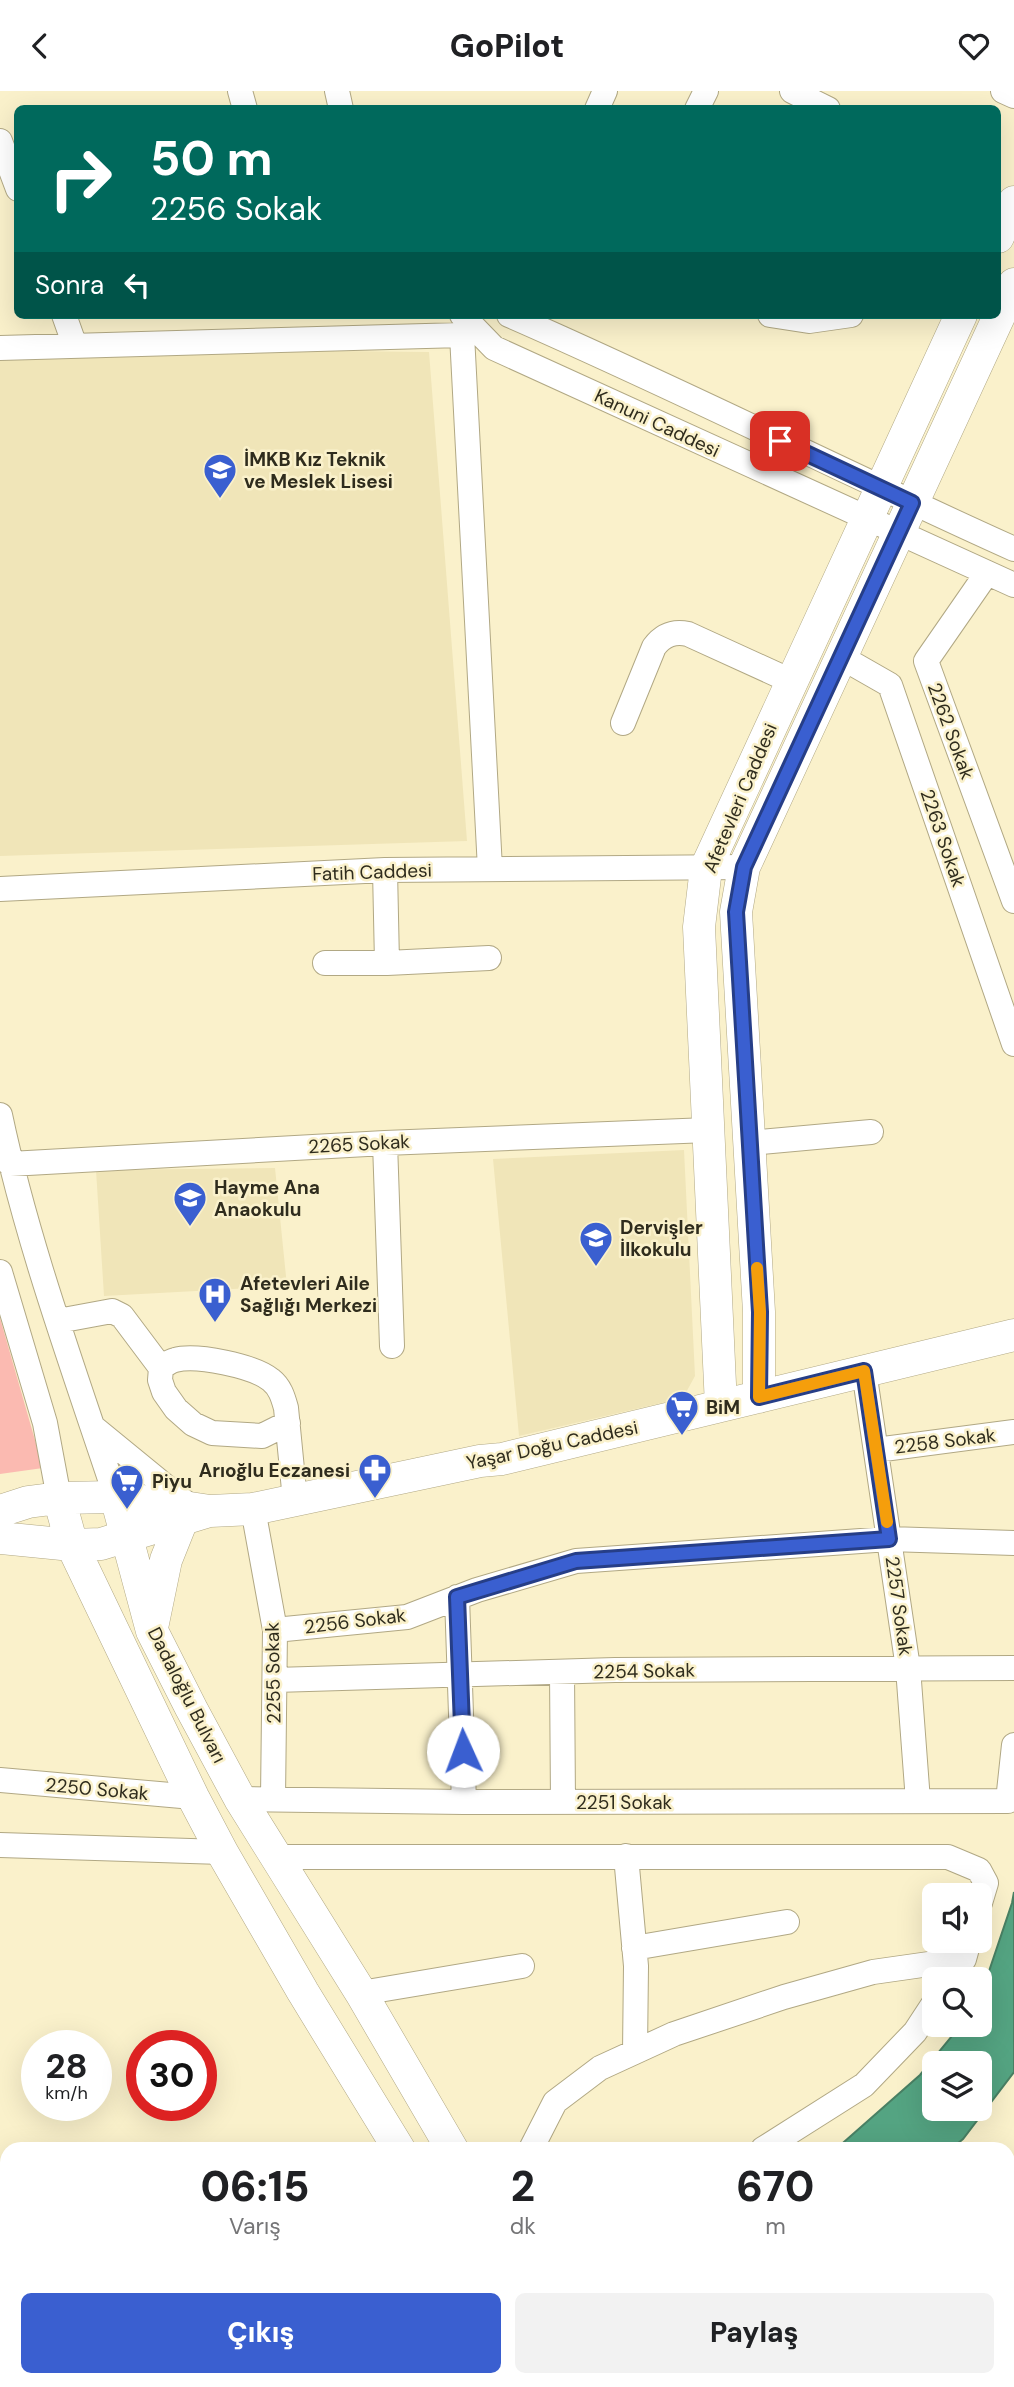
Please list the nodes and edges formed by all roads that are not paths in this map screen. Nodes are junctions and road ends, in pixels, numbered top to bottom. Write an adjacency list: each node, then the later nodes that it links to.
1 (792, 91): 4 (street)
2 (1003, 91): 3 (street)
3 (1014, 96)
4 (820, 105)
5 (0, 141): 6 (street)
6 (14, 178)
7 (1014, 202): 8 (main road)
8 (1001, 230)
9 (1014, 284): 10 (main road, Afetevleri Caddesi)
10 (1001, 312)
11 (65, 319): 18 (street)
12 (518, 319): 20 (street, Kanuni Caddesi)
13 (796, 319): 14 (street)
14 (823, 319)
15 (959, 319): 20 (main road, Afetevleri Caddesi)
16 (998, 319): 21 (main road, Afetevleri Caddesi)
17 (466, 322): 18 (street); 22 (street, Kanuni Caddesi); 34 (street)
18 (75, 346): 19 (street)
19 (0, 348)
20 (881, 489): 21 (street, Kanuni Caddesi); 22 (main road, Afetevleri Caddesi)
21 (912, 503): 23 (main road, Afetevleri Caddesi); 24 (street, Kanuni Caddesi)
22 (867, 519): 23 (street, Kanuni Caddesi); 29 (main road, Afetevleri Caddesi)
23 (899, 533): 25 (street, Kanuni Caddesi); 27 (main road, Afetevleri Caddesi)
24 (1014, 549)
25 (987, 573): 26 (street, Kanuni Caddesi); 28 (street, 2262 Sokak)
26 (1014, 585)
27 (841, 657): 30 (street); 32 (main road, Afetevleri Caddesi)
28 (926, 661): 30 (street); 37 (street, 2262 Sokak)
29 (792, 681): 31 (street); 33 (main road, Afetevleri Caddesi)
30 (890, 685): 41 (street, 2263 Sokak)
31 (623, 723)
32 (744, 867): 33 (street, Fatih Caddesi); 46 (main road, Afetevleri Caddesi)
33 (706, 868): 34 (street, Fatih Caddesi); 43 (main road, Afetevleri Caddesi)
34 (490, 869): 35 (street, Fatih Caddesi)
35 (385, 870): 36 (street, Fatih Caddesi); 40 (street)
36 (0, 889)
37 (1014, 901)
38 (489, 958): 40 (street)
39 (325, 963): 40 (street)
40 (387, 963)
41 (1014, 1044)
42 (0, 1115): 47 (street, Dadaloğlu Bulvarı)
43 (708, 1130): 45 (street, 2265 Sokak); 55 (main road, Afetevleri Caddesi)
44 (871, 1132): 46 (street)
45 (385, 1143): 47 (street, 2265 Sokak); 51 (street)
46 (749, 1143): 54 (main road, Afetevleri Caddesi)
47 (10, 1164): 49 (street, Dadaloğlu Bulvarı)
48 (0, 1272): 61 (street, Dadaloğlu Bulvarı)
49 (58, 1321): 52 (street); 57 (street, Dadaloğlu Bulvarı)
50 (1014, 1335): 53 (main road, Yaşar Doğu Caddesi)
51 (392, 1346)
52 (161, 1368): 56 (street); 56 (street)
53 (864, 1371): 54 (main road, Yaşar Doğu Caddesi); 59 (street, 2257 Sokak)
54 (759, 1397): 55 (main road, Yaşar Doğu Caddesi)
55 (721, 1406): 62 (main road, Yaşar Doğu Caddesi)
56 (288, 1423): 62 (street)
57 (93, 1427): 60 (street, Dadaloğlu Bulvarı); 65 (street)
58 (1014, 1431): 59 (street, 2258 Sokak)
59 (876, 1450): 68 (street, 2257 Sokak)
60 (116, 1497): 61 (main road); 65 (main road); 67 (main road, Dadaloğlu Bulvarı)
61 (59, 1498): 64 (main road); 70 (main road, Dadaloğlu Bulvarı)
62 (295, 1500): 63 (main road, Yaşar Doğu Caddesi)
63 (253, 1509): 65 (main road, Yaşar Doğu Caddesi); 72 (street, 2255 Sokak)
64 (0, 1511)
65 (195, 1513): 67 (main road); 73 (main road)
66 (0, 1538): 70 (main road)
67 (128, 1538): 70 (main road); 73 (main road, Dadaloğlu Bulvarı)
68 (889, 1539): 69 (street, 2256 Sokak); 71 (street, 2256 Sokak); 74 (street, 2257 Sokak)
69 (1014, 1543)
70 (72, 1545): 81 (main road, Dadaloğlu Bulvarı)
71 (457, 1597): 72 (street, 2256 Sokak); 77 (street)
72 (275, 1630): 78 (street, 2255 Sokak)
73 (152, 1631): 82 (main road, Dadaloğlu Bulvarı)
74 (908, 1668): 75 (street, 2254 Sokak); 76 (street, 2254 Sokak); 84 (street, 2257 Sokak)
75 (1014, 1668)
76 (562, 1672): 77 (street, 2254 Sokak); 86 (street)
77 (461, 1675): 78 (street, 2254 Sokak); 85 (street)
78 (275, 1679): 83 (street, 2255 Sokak)
79 (1014, 1745): 84 (street, 2251 Sokak)
80 (0, 1780): 81 (street, 2250 Sokak)
81 (193, 1797): 88 (main road, Dadaloğlu Bulvarı)
82 (240, 1798): 83 (street, 2251 Sokak); 89 (main road, Dadaloğlu Bulvarı)
83 (273, 1798): 85 (street, 2251 Sokak)
84 (918, 1801): 86 (street, 2251 Sokak)
85 (464, 1802): 86 (street, 2251 Sokak)
86 (563, 1802)
87 (0, 1845): 88 (street)
88 (222, 1852): 99 (main road, Dadaloğlu Bulvarı)
89 (278, 1857): 90 (street); 96 (main road, Dadaloğlu Bulvarı)
90 (626, 1857): 91 (street); 93 (street)
91 (986, 1883)
92 (787, 1922): 93 (street)
93 (634, 1948): 98 (street)
94 (961, 1960): 98 (street)
95 (522, 1966): 96 (street)
96 (361, 1993): 100 (main road, Dadaloğlu Bulvarı)
97 (922, 2021): 102 (street)
98 (635, 2052): 101 (street)
99 (395, 2142)
100 (448, 2142)
101 (535, 2142)
102 (774, 2142)

